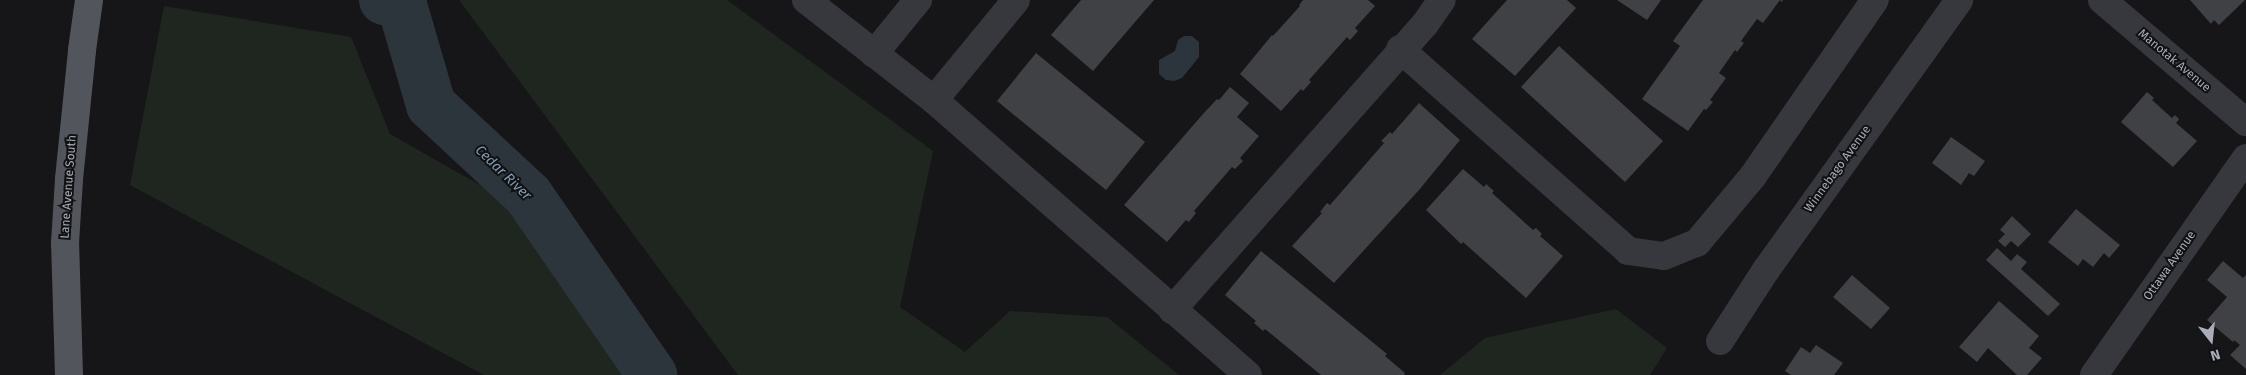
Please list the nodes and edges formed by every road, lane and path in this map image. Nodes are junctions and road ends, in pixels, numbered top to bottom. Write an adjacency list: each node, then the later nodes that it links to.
1 (89, 0): 16 (main road, Lane Avenue South)
2 (806, 0): 10 (street)
3 (918, 0): 10 (street)
4 (1016, 0): 11 (street)
5 (1442, 0): 9 (street)
6 (1875, 0): 9 (street)
7 (1959, 0): 15 (street, Winnebago Avenue)
8 (2102, 0): 12 (street, Manotak Avenue)
9 (1400, 49): 14 (street)
10 (874, 54): 11 (street)
11 (934, 100): 14 (street)
12 (2246, 122)
13 (2246, 158): 18 (street, Ottawa Avenue)
14 (1172, 310): 17 (street)
15 (1720, 341)
16 (69, 375)
17 (1248, 375)
18 (2094, 375)

